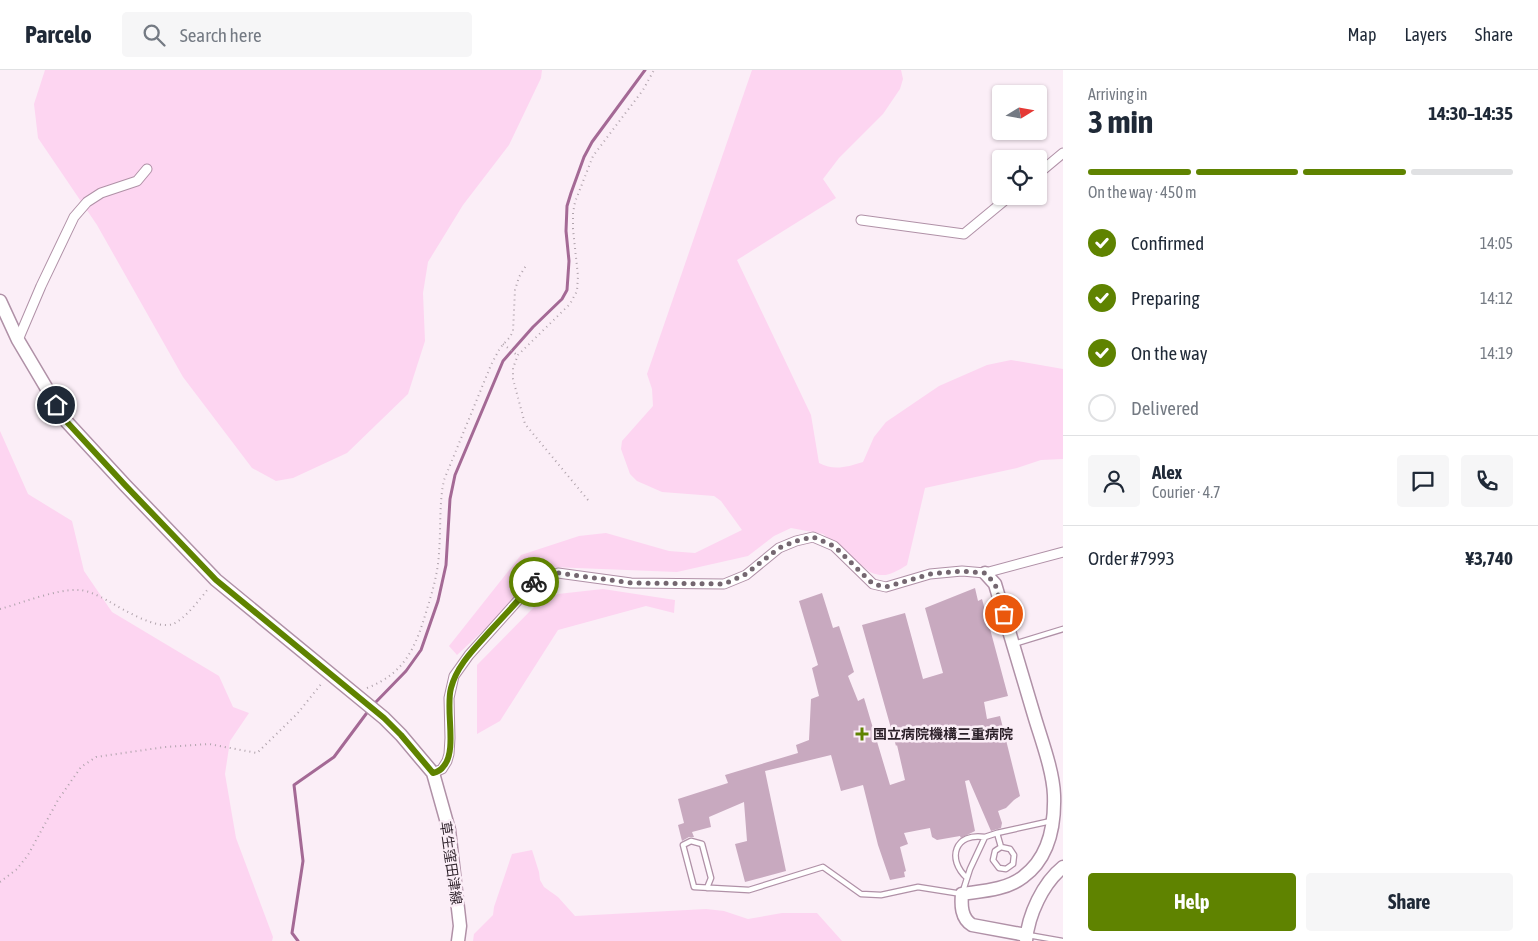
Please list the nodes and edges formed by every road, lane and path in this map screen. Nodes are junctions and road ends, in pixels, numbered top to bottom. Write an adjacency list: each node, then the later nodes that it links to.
1 (654, 70): 11 (path)
2 (1063, 153): 3 (street)
3 (1047, 166)
4 (147, 169): 9 (street)
5 (999, 205): 6 (street)
6 (861, 220)
7 (527, 264): 10 (path)
8 (0, 301): 9 (main road, 草生窪田津線)
9 (18, 340): 15 (main road, 草生窪田津線)
10 (503, 344): 11 (path); 20 (path)
11 (518, 355): 12 (path)
12 (588, 500)
13 (1063, 552): 14 (street)
14 (985, 573): 18 (main road); 21 (street)
15 (216, 580): 16 (path); 19 (main road, 草生窪田津線)
16 (0, 609)
17 (1063, 629): 18 (lane)
18 (1013, 644): 22 (main road)
19 (330, 673): 20 (main road, 草生窪田津線); 28 (path)
20 (362, 699): 21 (main road, 草生窪田津線)
21 (433, 773): 32 (main road, 草生窪田津線)
22 (1053, 820): 23 (lane); 30 (main road)
23 (997, 833): 24 (lane); 25 (lane)
24 (985, 837): 27 (lane); 27 (lane)
25 (1001, 847): 25 (lane)
26 (1063, 867): 31 (main road)
27 (967, 878): 30 (lane)
28 (0, 882)
29 (707, 888): 29 (lane); 30 (lane)
30 (962, 894): 31 (main road)
31 (1026, 938): 33 (lane)
32 (458, 941)
33 (1062, 941)

